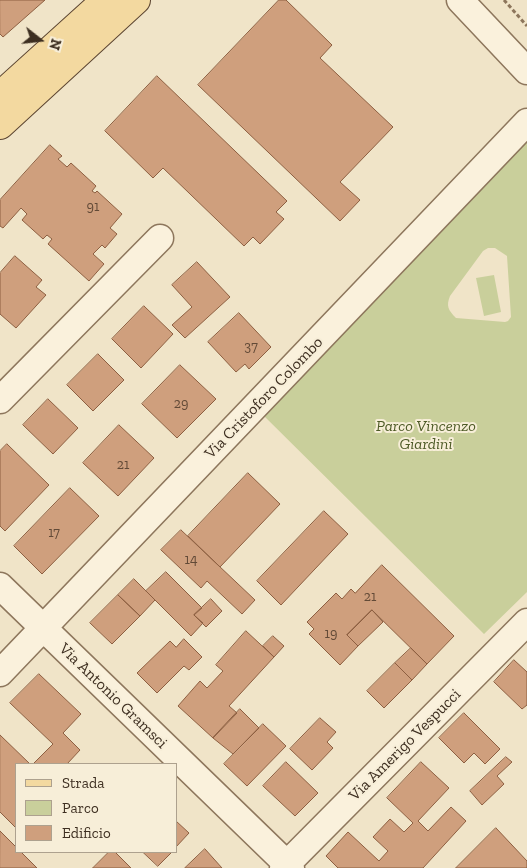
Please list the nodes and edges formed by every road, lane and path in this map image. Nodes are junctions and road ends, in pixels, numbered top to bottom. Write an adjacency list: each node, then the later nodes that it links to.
1 (106, 0): 9 (main road)
2 (136, 0): 11 (main road)
3 (460, 0): 8 (street)
4 (483, 0): 7 (street)
5 (504, 0): 6 (path)
6 (527, 26)
7 (527, 48)
8 (527, 71)
9 (0, 96)
10 (527, 122): 16 (street, Via Cristoforo Colombo)
11 (0, 125)
12 (160, 238): 13 (street)
13 (0, 400)
14 (0, 586): 16 (street, Via Antonio Gramsci)
15 (527, 622): 18 (street, Via Amerigo Vespucci)
16 (43, 628): 17 (street, Via Cristoforo Colombo); 18 (street, Via Antonio Gramsci)
17 (0, 673)
18 (287, 867)

